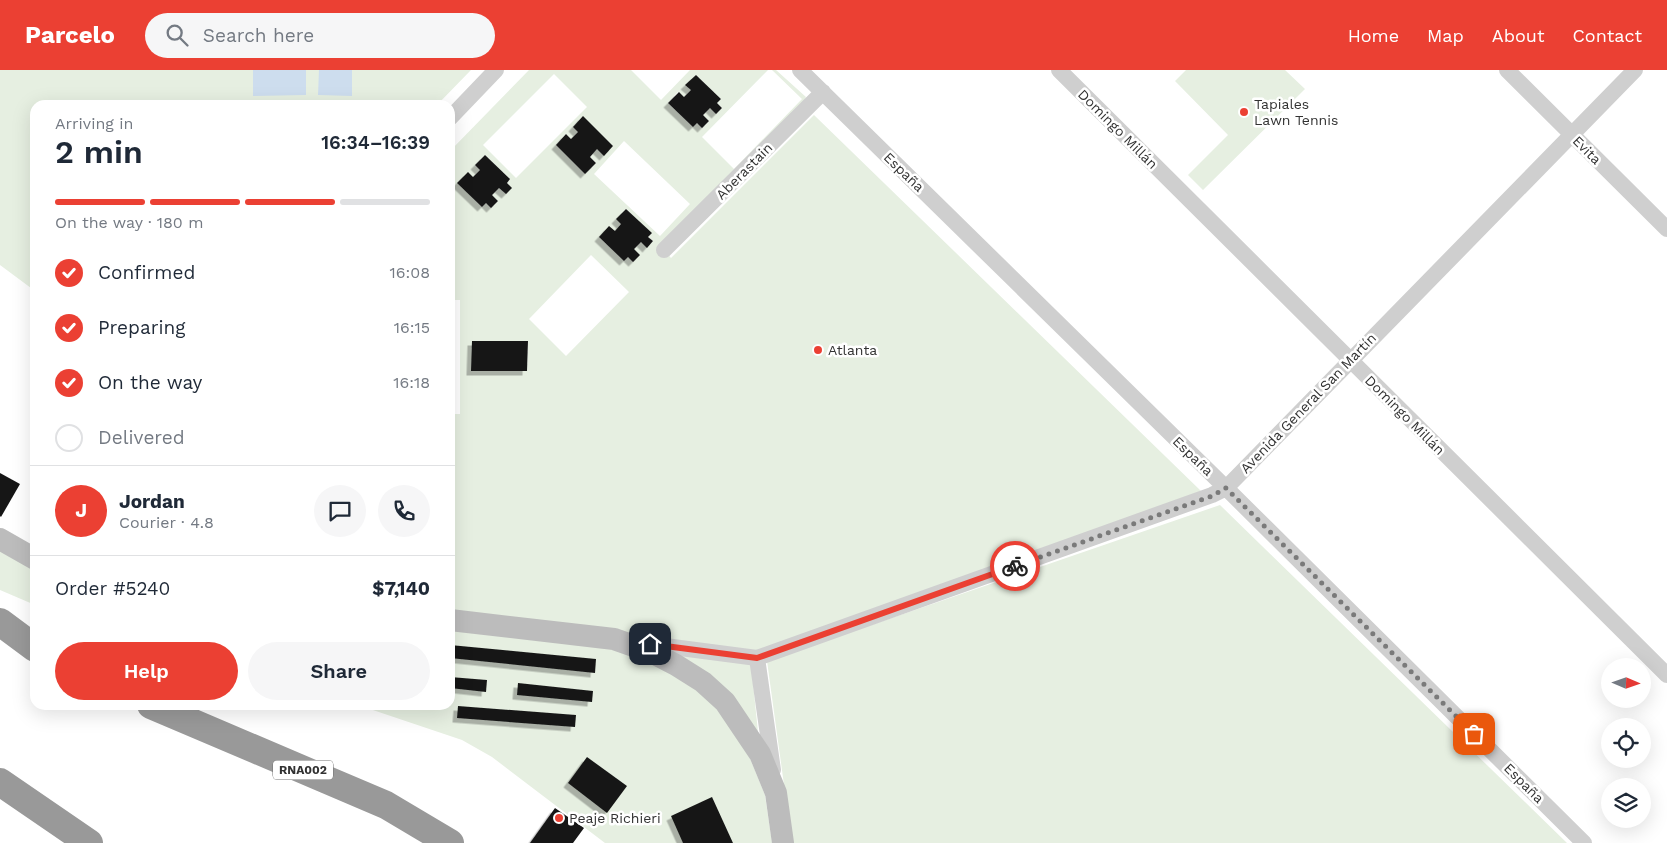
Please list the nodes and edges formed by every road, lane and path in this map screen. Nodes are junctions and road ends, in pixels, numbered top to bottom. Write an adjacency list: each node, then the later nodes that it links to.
1 (496, 70): 7 (street)
2 (800, 70): 6 (street, España)
3 (1059, 70): 11 (street, Domingo Millán)
4 (1507, 70): 8 (street, Evita)
5 (1635, 70): 8 (street, Avenida General San Martín)
6 (823, 92): 10 (street, Aberastain); 12 (street, España)
7 (455, 113)
8 (1571, 134): 9 (street, Evita); 11 (street, Avenida General San Martín)
9 (1667, 229)
10 (664, 250)
11 (1350, 360): 12 (street, Avenida General San Martín); 22 (street, Domingo Millán)
12 (1226, 488): 21 (street, Avenida General San Martín); 29 (street, España)
13 (0, 539): 14 (street)
14 (30, 555)
15 (455, 621): 18 (street)
16 (0, 622): 19 (highway)
17 (0, 634): 20 (highway)
18 (614, 639): 21 (street); 25 (street)
19 (30, 646)
20 (30, 648)
21 (757, 658): 25 (street)
22 (1667, 675)
23 (163, 710): 27 (highway, RNA002)
24 (0, 782): 26 (highway)
25 (776, 793): 28 (street)
26 (89, 843)
27 (450, 843)
28 (782, 843)
29 (1584, 843)

